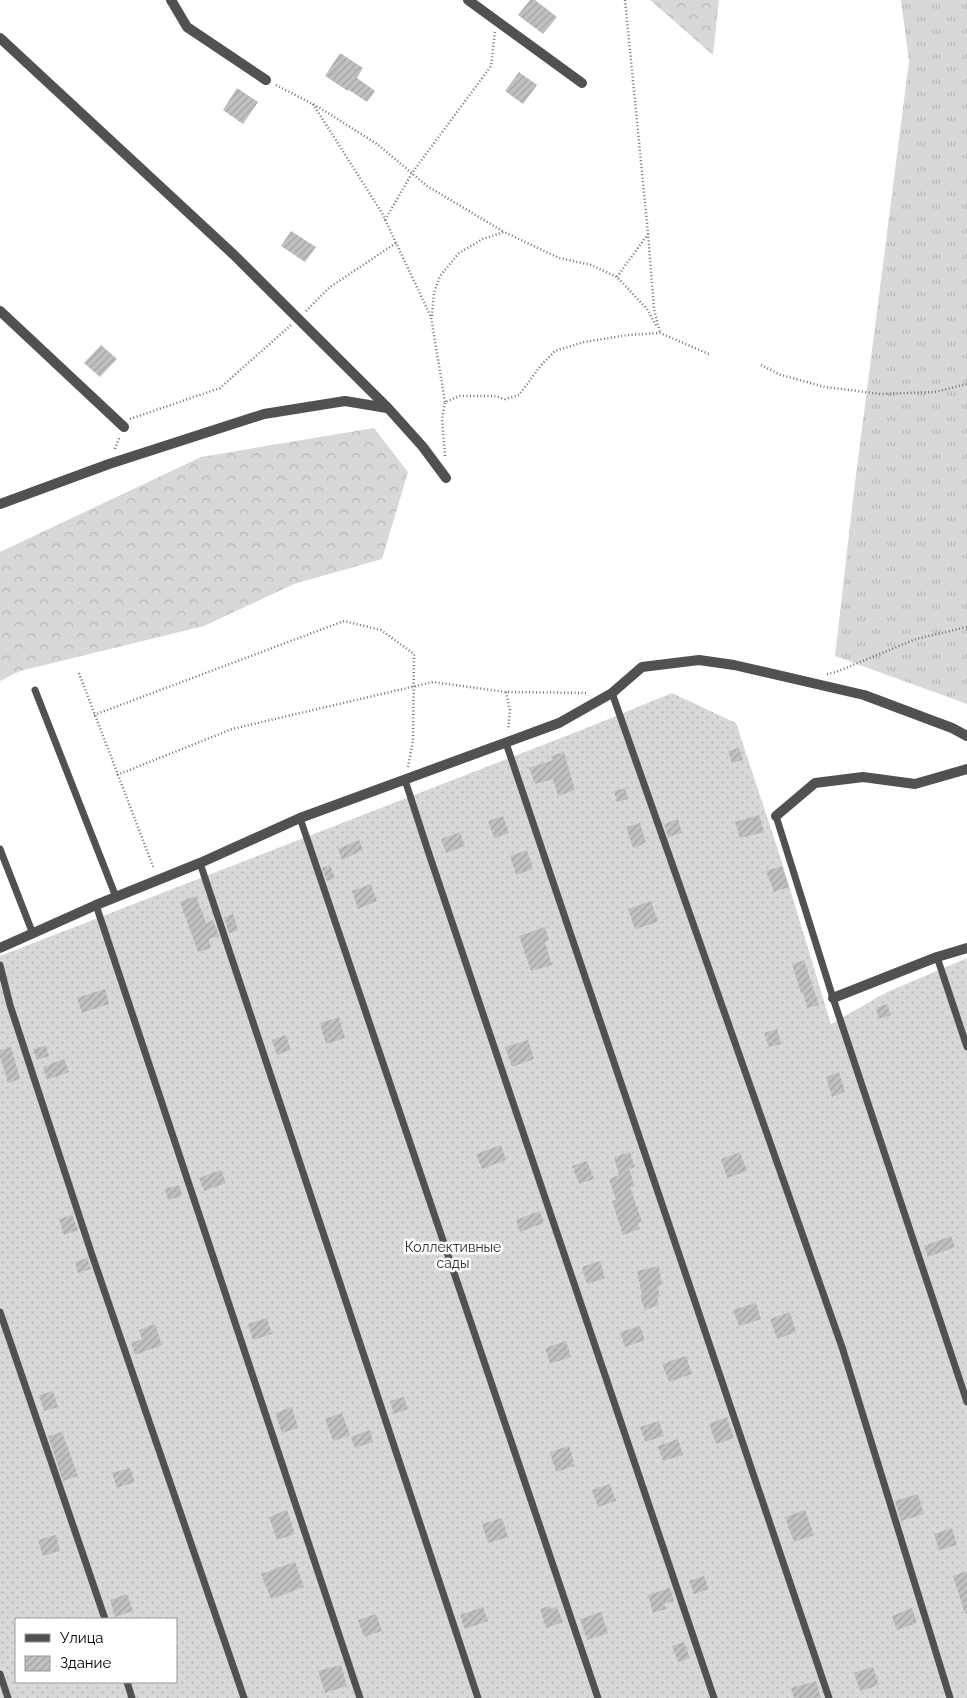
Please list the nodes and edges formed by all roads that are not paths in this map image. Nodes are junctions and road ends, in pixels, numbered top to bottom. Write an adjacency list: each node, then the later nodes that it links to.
1 (171, 0): 4 (street)
2 (468, 0): 5 (street)
3 (0, 38): 7 (street)
4 (266, 80)
5 (582, 83)
6 (0, 311): 8 (street)
7 (388, 408): 9 (street); 10 (street)
8 (124, 427)
9 (446, 478)
10 (0, 504)
11 (35, 690): 21 (lane)
12 (612, 693): 13 (street); 14 (street); 43 (lane)
13 (967, 736)
14 (506, 743): 16 (street); 42 (lane)
15 (967, 768): 17 (street)
16 (405, 780): 18 (street); 41 (lane)
17 (776, 816): 28 (lane)
18 (300, 818): 20 (street); 40 (lane)
19 (0, 849): 23 (lane)
20 (200, 863): 21 (street); 39 (lane)
21 (116, 897): 22 (street)
22 (96, 905): 23 (street); 38 (lane)
23 (33, 934): 24 (street)
24 (0, 948)
25 (967, 948): 26 (street)
26 (937, 957): 28 (street); 29 (lane)
27 (0, 965): 37 (lane)
28 (833, 998): 31 (lane)
29 (967, 1047)
30 (0, 1312): 32 (lane)
31 (967, 1402)
32 (105, 1618)
33 (0, 1674): 35 (lane)
34 (127, 1683): 36 (lane)
35 (8, 1698)
36 (132, 1698)
37 (244, 1698)
38 (360, 1698)
39 (478, 1698)
40 (598, 1698)
41 (714, 1698)
42 (829, 1698)
43 (950, 1698)

